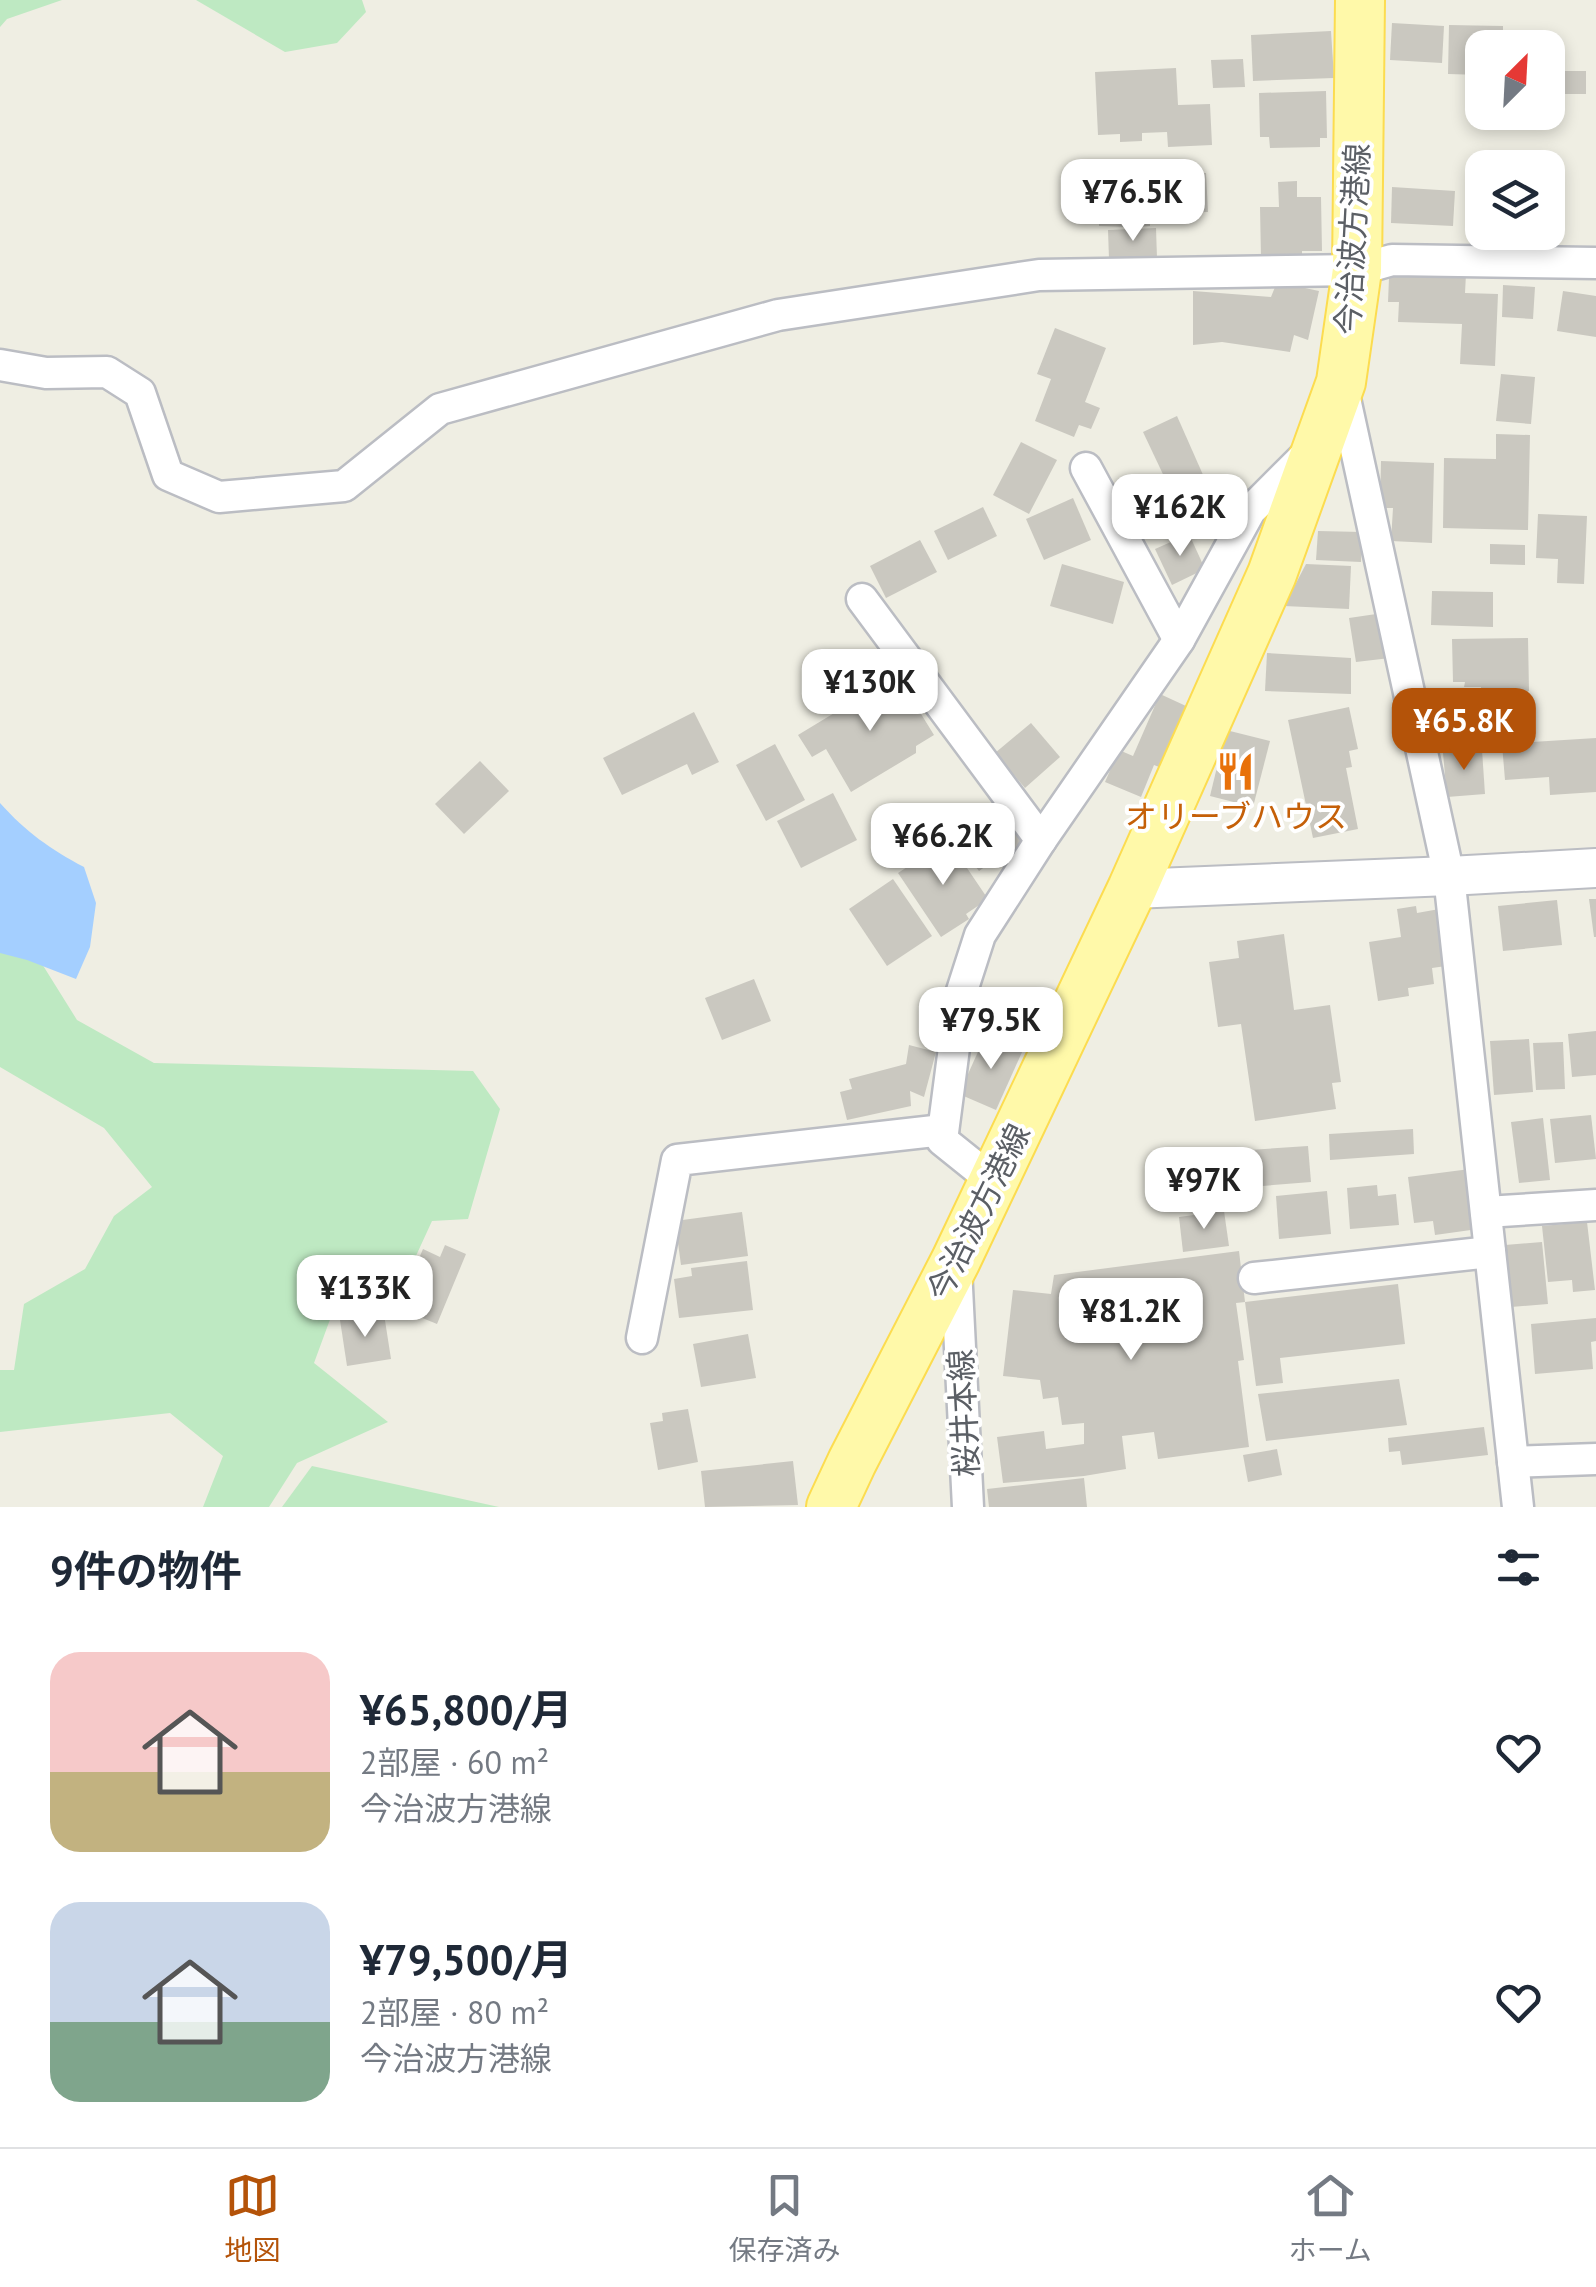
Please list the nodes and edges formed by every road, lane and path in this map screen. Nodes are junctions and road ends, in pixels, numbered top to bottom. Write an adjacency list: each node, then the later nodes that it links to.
1 (1360, 0): 3 (main road, 今治波方港線)
2 (1596, 263): 3 (street)
3 (1357, 270): 4 (street); 5 (main road, 今治波方港線)
4 (0, 365)
5 (1341, 382): 6 (main road, 今治波方港線); 12 (street)
6 (1321, 440): 9 (street); 13 (main road, 今治波方港線)
7 (1086, 468): 9 (street)
8 (862, 599): 10 (street)
9 (1179, 640): 10 (street)
10 (1041, 840): 14 (street)
11 (1596, 868): 12 (street)
12 (1449, 876): 13 (street); 17 (street)
13 (1132, 890): 15 (main road, 今治波方港線)
14 (943, 1130): 15 (street); 21 (street)
15 (994, 1181): 19 (main road, 今治波方港線)
16 (1596, 1205): 17 (street)
17 (1486, 1212): 18 (street)
18 (1490, 1252): 20 (street); 23 (street)
19 (956, 1260): 24 (main road, 今治波方港線); 25 (street, 桜井本線)
20 (1254, 1278)
21 (642, 1338)
22 (1596, 1459): 23 (street)
23 (1514, 1462): 26 (street)
24 (831, 1507)
25 (968, 1507)
26 (1518, 1507)

